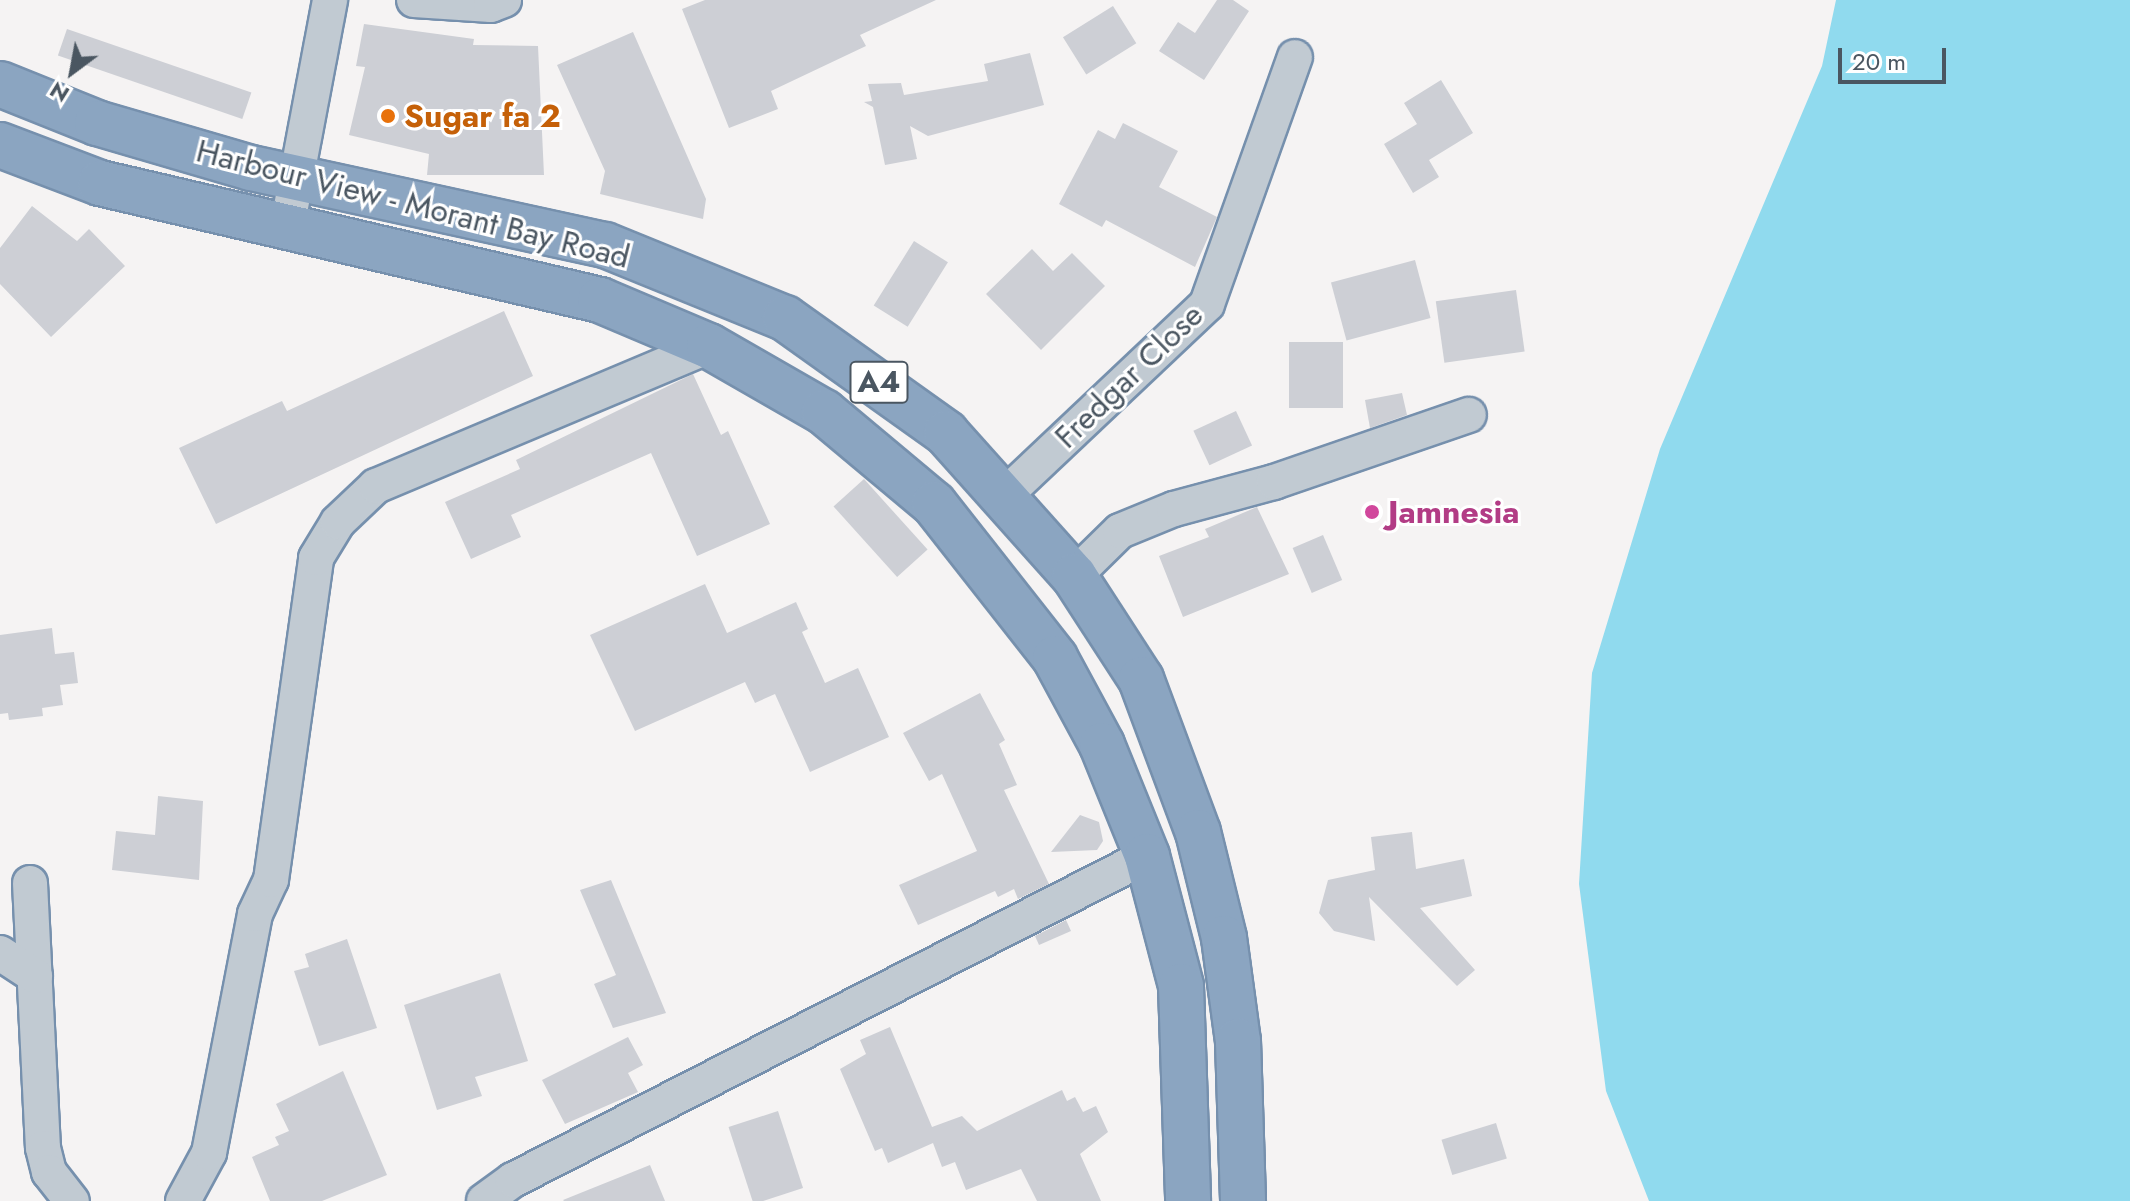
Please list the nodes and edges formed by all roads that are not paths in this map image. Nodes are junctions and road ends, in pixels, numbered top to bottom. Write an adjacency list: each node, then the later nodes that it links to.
1 (330, 0): 7 (street)
2 (414, 0): 3 (street)
3 (504, 0)
4 (1295, 57): 11 (street, Fredgar Close)
5 (0, 84): 7 (highway, Harbour View - Morant Bay Road / A4)
6 (0, 145): 8 (highway, Harbour View - Morant Bay Road / A4)
7 (299, 176): 8 (street); 11 (highway, Harbour View - Morant Bay Road / A4)
8 (287, 228): 9 (highway, Harbour View - Morant Bay Road / A4)
9 (709, 346): 13 (highway, Harbour View - Morant Bay Road / A4); 18 (street)
10 (1469, 415): 12 (street)
11 (1002, 498): 12 (highway, Harbour View - Morant Bay Road / A4)
12 (1074, 576): 21 (highway, Harbour View - Morant Bay Road / A4)
13 (1147, 856): 19 (street); 20 (highway, Harbour View - Morant Bay Road / A4)
14 (30, 883): 16 (street)
15 (0, 953): 16 (street)
16 (35, 976): 17 (street)
17 (72, 1201)
18 (183, 1201)
19 (484, 1201)
20 (1188, 1201)
21 (1243, 1201)

